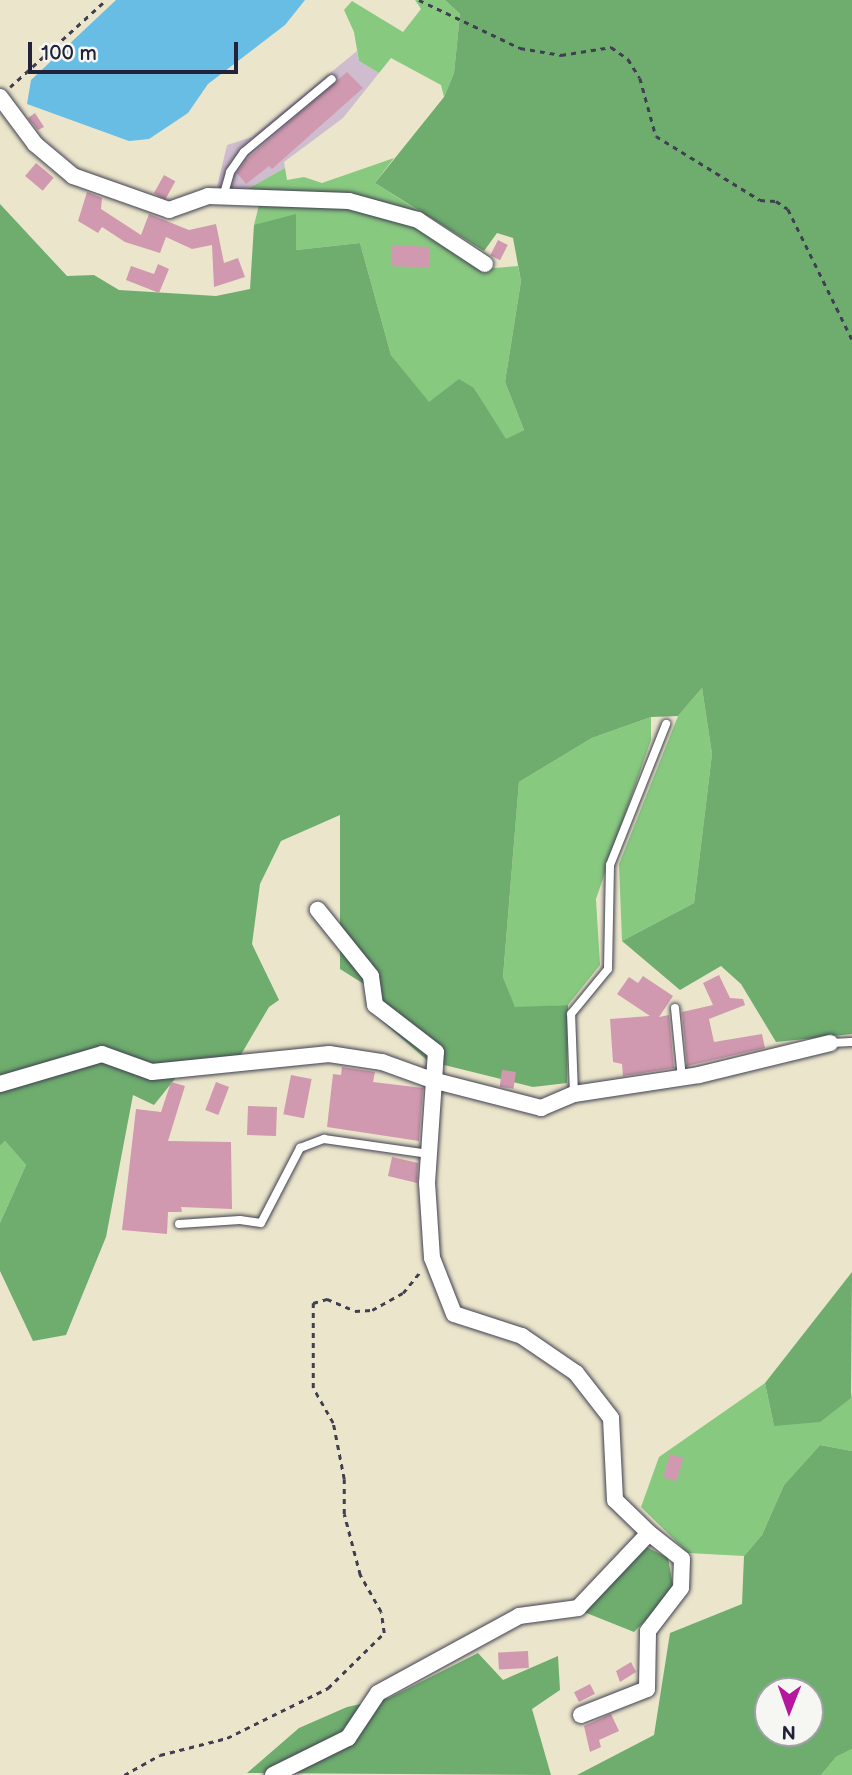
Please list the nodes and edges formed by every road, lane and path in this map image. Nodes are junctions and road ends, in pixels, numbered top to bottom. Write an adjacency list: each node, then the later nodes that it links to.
1 (106, 0): 4 (path)
2 (419, 0): 7 (path)
3 (332, 79): 5 (lane)
4 (0, 94): 5 (street)
5 (223, 197): 6 (street)
6 (485, 264)
7 (852, 339)
8 (666, 724): 16 (lane)
9 (318, 910): 14 (street)
10 (675, 1009): 13 (lane)
11 (852, 1042): 12 (lane)
12 (830, 1043): 13 (street)
13 (682, 1078): 16 (street)
14 (432, 1080): 15 (street); 16 (street); 17 (street)
15 (0, 1084)
16 (574, 1094)
17 (429, 1154): 18 (lane); 19 (street)
18 (179, 1224)
19 (432, 1258): 20 (street); 22 (path)
20 (649, 1533): 21 (street); 23 (street)
21 (581, 1715)
22 (124, 1775)
23 (273, 1775)

